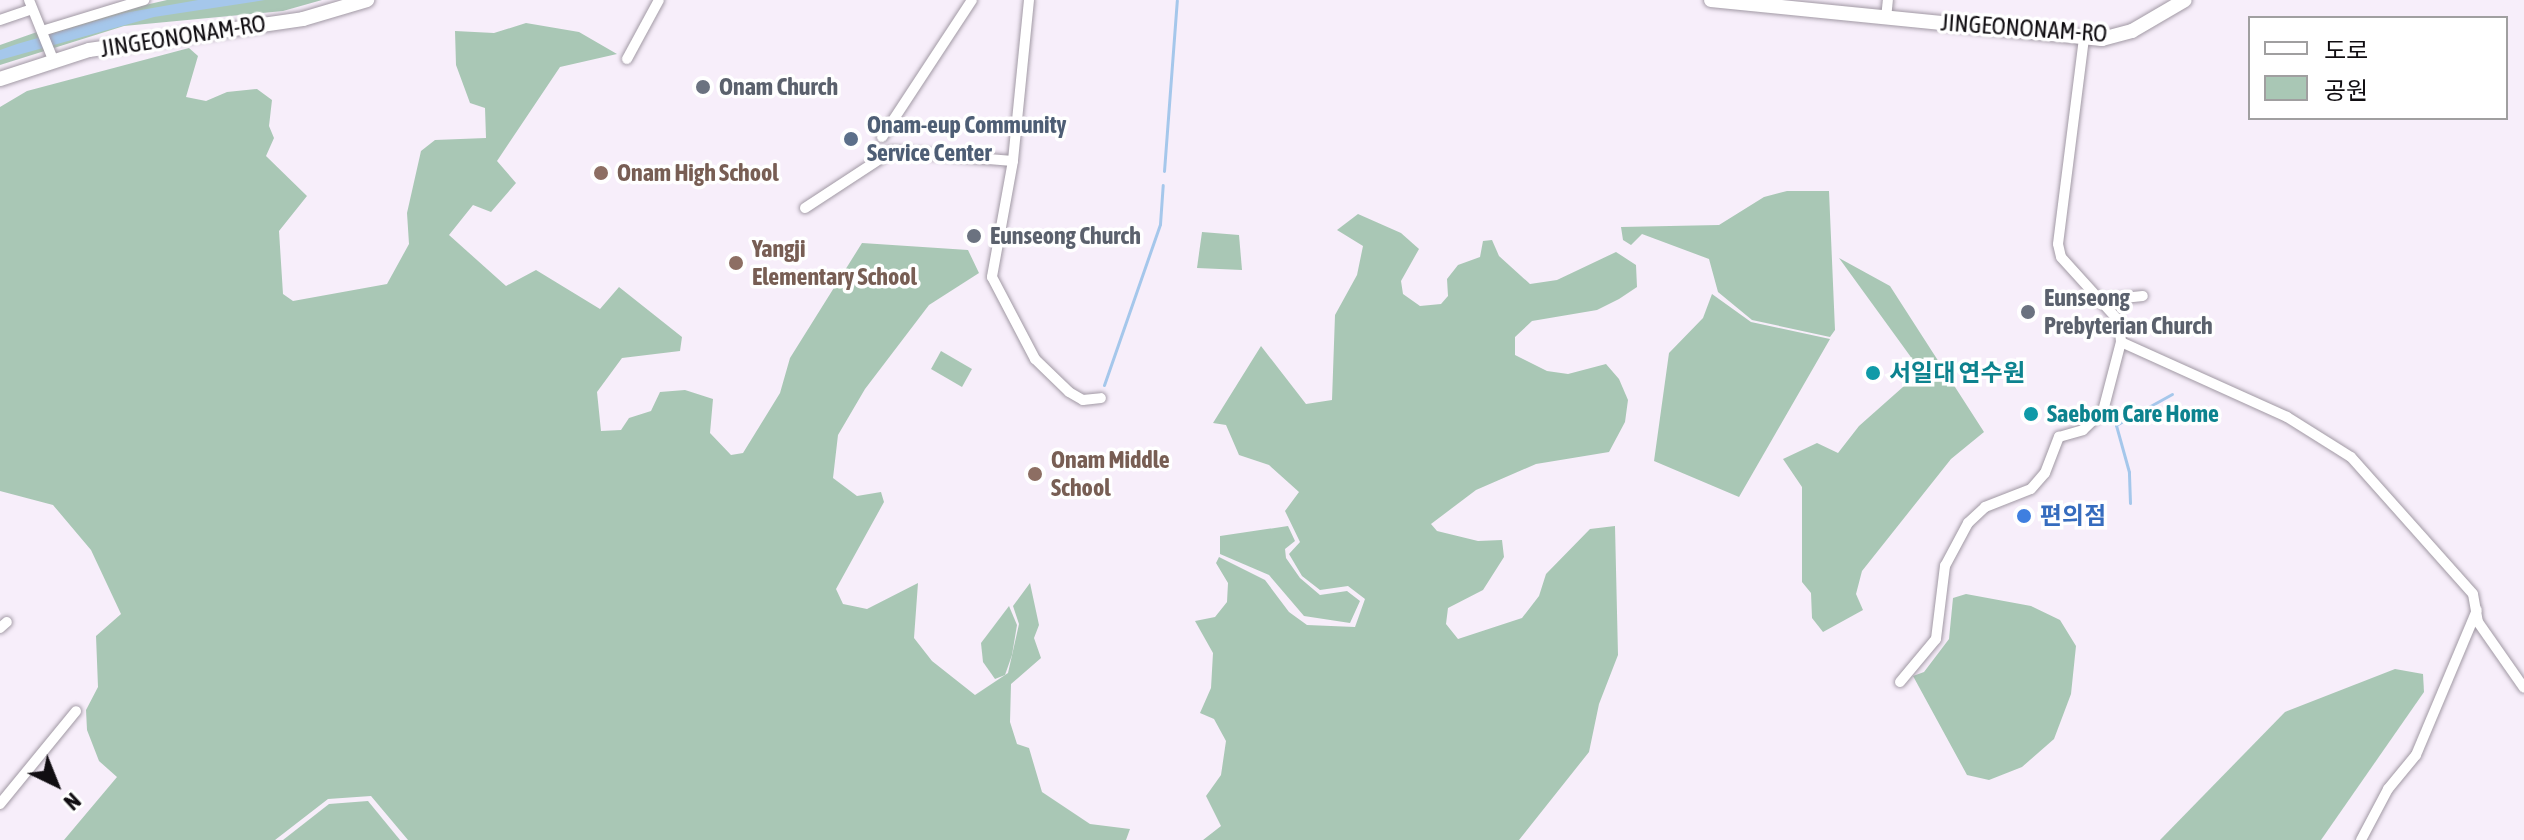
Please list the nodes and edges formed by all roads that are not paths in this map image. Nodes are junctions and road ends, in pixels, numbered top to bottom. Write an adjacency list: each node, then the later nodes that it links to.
1 (144, 0): 12 (street)
2 (367, 0): 14 (main road, JINGEONONAM-RO)
3 (659, 0): 15 (street)
4 (972, 0): 17 (street)
5 (1029, 0): 18 (street)
6 (1711, 0): 10 (main road, JINGEONONAM-RO)
7 (1888, 0): 10 (street)
8 (2185, 0): 13 (main road, JINGEONONAM-RO)
9 (31, 5): 11 (street); 12 (street)
10 (1886, 18): 13 (main road, JINGEONONAM-RO)
11 (0, 20)
12 (42, 33): 14 (street)
13 (2084, 37): 21 (street)
14 (52, 58): 16 (main road, JINGEONONAM-RO)
15 (627, 59)
16 (0, 79)
17 (882, 137)
18 (1013, 161): 19 (street); 23 (street)
19 (805, 208)
20 (2143, 296): 21 (street)
21 (2104, 300): 22 (street)
22 (2121, 342): 24 (street); 25 (street)
23 (1101, 398)
24 (2477, 610): 26 (street); 29 (street)
25 (1900, 682)
26 (2524, 688)
27 (76, 711): 28 (street)
28 (0, 804)
29 (2361, 840)

